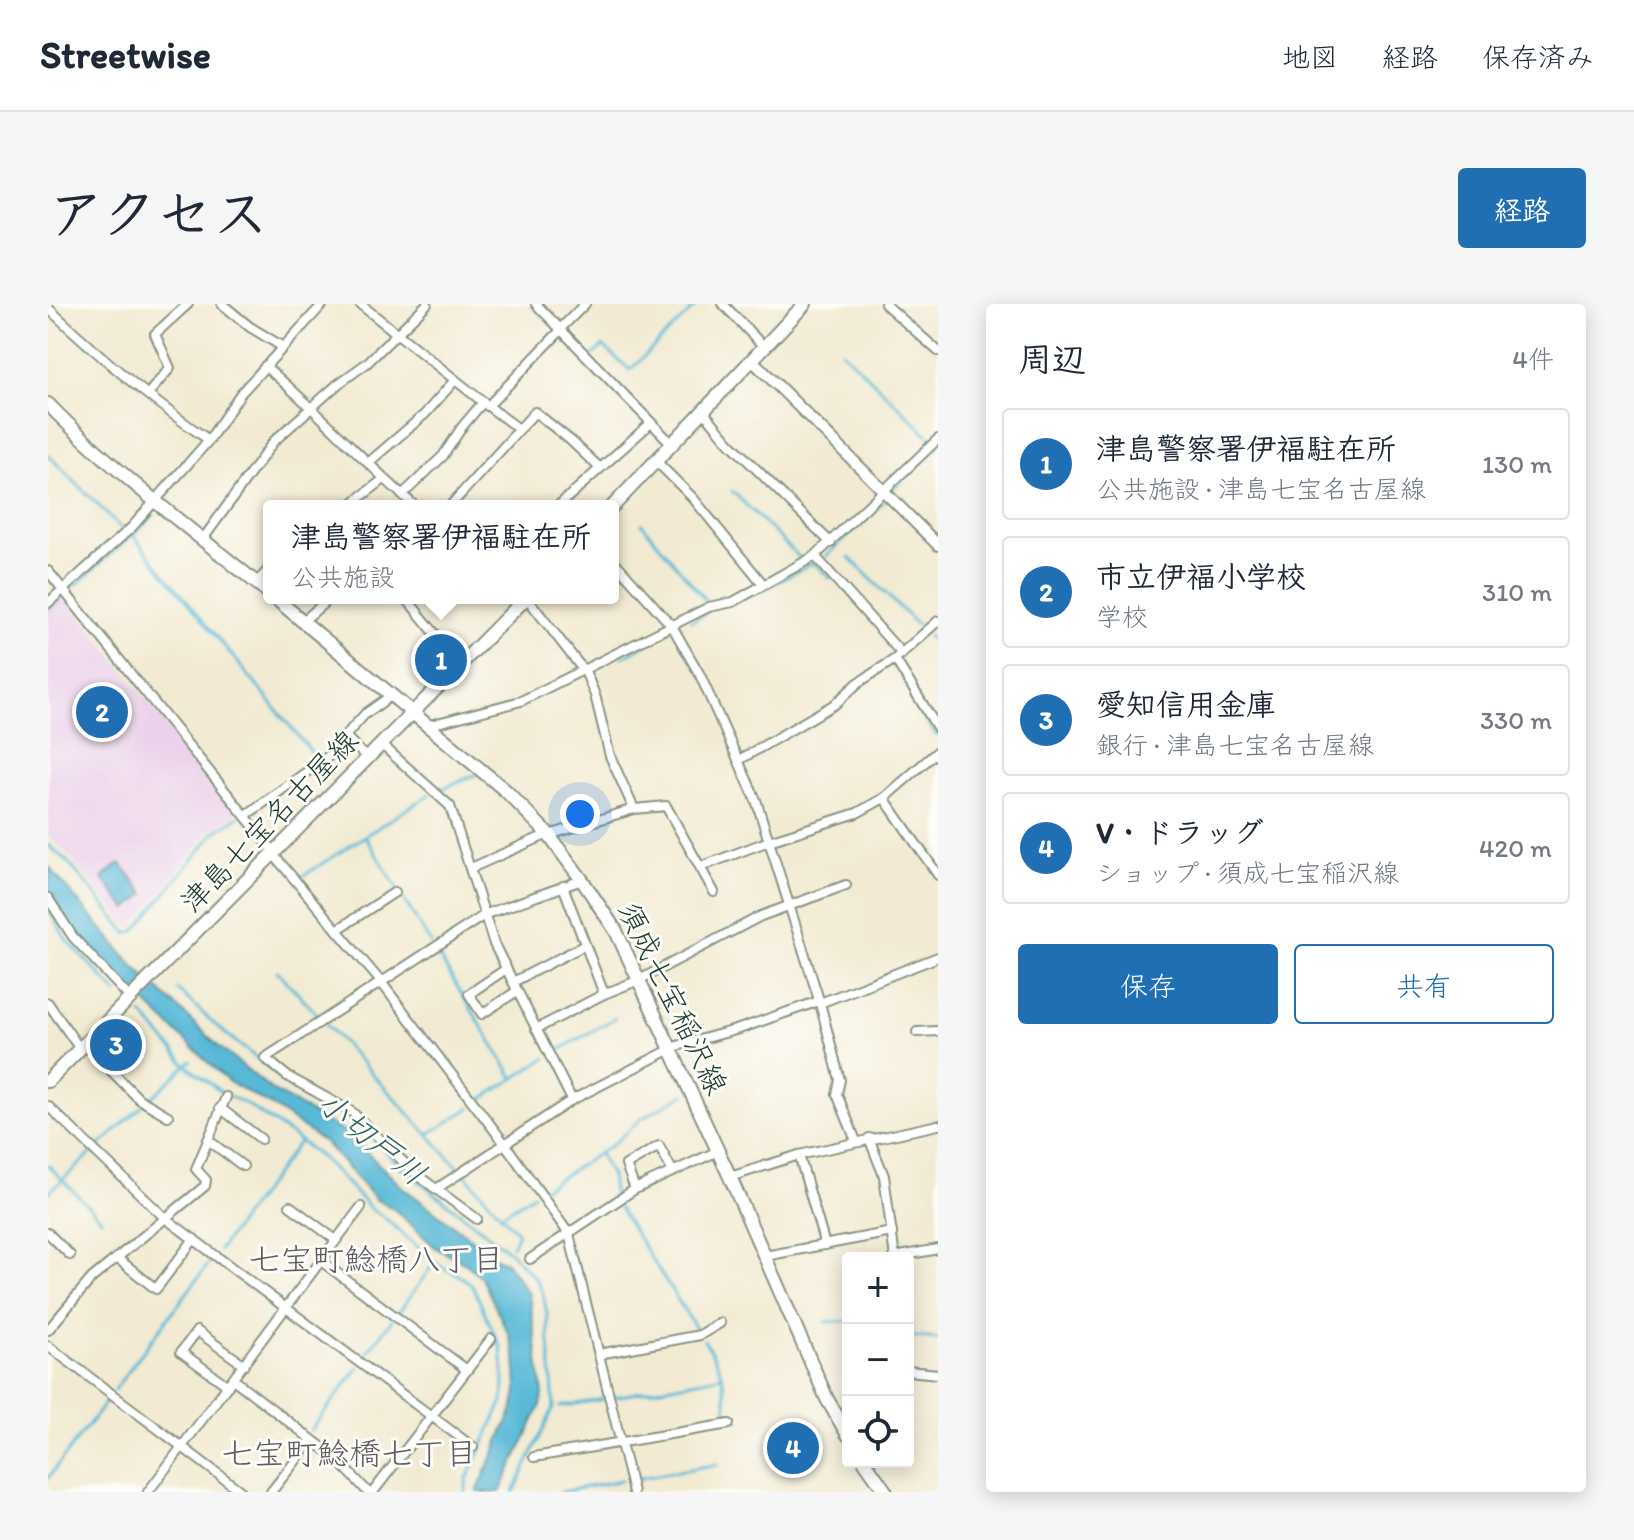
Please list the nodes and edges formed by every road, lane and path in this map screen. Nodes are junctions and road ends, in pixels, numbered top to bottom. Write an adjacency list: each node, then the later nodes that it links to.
1 (188, 304): 20 (street)
2 (222, 304): 14 (street)
3 (323, 304): 14 (street)
4 (360, 304): 13 (street)
5 (427, 304): 13 (street)
6 (536, 304): 12 (street)
7 (585, 304): 12 (street)
8 (723, 304): 15 (street)
9 (805, 304): 15 (main road)
10 (885, 304): 16 (street)
11 (48, 308): 20 (street)
12 (561, 330): 22 (street); 25 (street)
13 (397, 333): 19 (street); 23 (street)
14 (283, 347): 18 (street)
15 (764, 347): 17 (main road)
16 (938, 351)
17 (752, 360): 24 (main road); 34 (street)
18 (265, 366): 23 (street); 28 (street)
19 (455, 380): 22 (street); 31 (street)
20 (148, 394): 28 (street)
21 (48, 404): 36 (main road)
22 (486, 404): 26 (street); 35 (street)
23 (312, 406): 31 (street); 42 (street)
24 (703, 411): 29 (main road); 43 (street)
25 (651, 423): 29 (street); 32 (street)
26 (519, 429): 32 (street); 39 (street)
27 (938, 439): 34 (street)
28 (209, 440): 36 (street)
29 (672, 444): 30 (main road)
30 (656, 461): 41 (main road); 50 (street)
31 (368, 463): 33 (street)
32 (600, 468): 40 (street)
33 (384, 479): 35 (street); 37 (street)
34 (884, 492): 43 (street); 44 (street)
35 (402, 495): 38 (street)
36 (155, 500): 42 (main road); 52 (street)
37 (357, 500)
38 (408, 500)
39 (455, 500)
40 (565, 500)
41 (619, 500)
42 (203, 539): 49 (main road)
43 (831, 543): 45 (street)
44 (938, 545)
45 (815, 556): 50 (street); 62 (street)
46 (619, 567): 61 (street)
47 (48, 571): 52 (street)
48 (263, 575): 49 (street)
49 (256, 583): 51 (main road)
50 (763, 584): 61 (street)
51 (263, 588)
52 (65, 589): 53 (street); 76 (street)
53 (48, 603)
54 (282, 604): 59 (main road, 須成七宝稲沢線)
55 (323, 604): 59 (street)
56 (411, 604): 63 (street)
57 (521, 604): 63 (main road, 津島七宝名古屋線)
58 (532, 604): 64 (street)
59 (303, 621): 65 (main road, 須成七宝稲沢線)
60 (938, 621): 62 (street)
61 (672, 626): 64 (street); 73 (street)
62 (899, 656): 68 (street); 73 (street)
63 (460, 664): 66 (main road, 津島七宝名古屋線)
64 (585, 671): 67 (street); 75 (street)
65 (392, 695): 66 (main road, 須成七宝稲沢線); 69 (street)
66 (412, 712): 67 (main road, 須成七宝稲沢線); 70 (main road, 津島七宝名古屋線)
67 (430, 725): 77 (main road, 須成七宝稲沢線)
68 (938, 729)
69 (347, 738): 72 (street); 76 (street)
70 (381, 744): 72 (main road, 津島七宝名古屋線); 81 (street)
71 (938, 751): 74 (street)
72 (367, 758): 79 (main road, 津島七宝名古屋線)
73 (739, 760): 78 (street)
74 (884, 798): 78 (street); 82 (street)
75 (634, 809): 77 (street); 80 (street)
76 (245, 816): 79 (street)
77 (549, 835): 81 (street); 83 (main road, 須成七宝稲沢線)
78 (769, 841): 80 (street); 89 (street)
79 (274, 854): 91 (street); 100 (main road, 津島七宝名古屋線)
80 (700, 867): 87 (street)
81 (471, 868): 90 (street)
82 (938, 875)
83 (582, 880): 85 (street); 95 (main road, 須成七宝稲沢線)
84 (846, 885): 89 (street)
85 (563, 886): 90 (street); 92 (street)
86 (395, 892): 91 (street)
87 (714, 892)
88 (48, 898): 100 (street)
89 (789, 906): 95 (street); 101 (street)
90 (486, 914): 94 (street); 96 (street)
91 (337, 930): 96 (street)
92 (585, 945): 97 (street); 99 (street)
93 (938, 957): 101 (street)
94 (506, 969): 97 (street); 98 (street)
95 (639, 980): 99 (street); 107 (main road, 須成七宝稲沢線)
96 (381, 982): 119 (street); 125 (street)
97 (513, 982): 98 (street)
98 (517, 991): 103 (street)
99 (604, 994): 103 (street)
100 (131, 997): 106 (main road, 津島七宝名古屋線)
101 (819, 1002): 107 (street); 118 (street)
102 (49, 1008): 106 (street)
103 (536, 1029): 110 (street)
104 (938, 1031): 105 (street)
105 (917, 1032)
106 (82, 1046): 108 (main road, 津島七宝名古屋線); 113 (street)
107 (671, 1049): 110 (street); 120 (main road, 須成七宝稲沢線)
108 (48, 1081)
109 (226, 1097): 112 (street)
110 (572, 1100): 119 (street)
111 (48, 1106): 129 (street)
112 (220, 1108): 116 (street); 117 (street)
113 (168, 1116)
114 (938, 1125): 115 (street)
115 (869, 1138): 118 (street); 131 (street)
116 (261, 1139)
117 (208, 1140): 122 (street); 129 (street)
118 (856, 1141): 121 (street)
119 (505, 1144): 125 (street); 133 (street)
120 (718, 1151): 123 (street); 124 (main road, 須成七宝稲沢線)
121 (799, 1155): 124 (street); 136 (street)
122 (243, 1166)
123 (673, 1172): 126 (street); 126 (street)
124 (730, 1177): 141 (main road, 須成七宝稲沢線)
125 (436, 1189): 130 (street)
126 (635, 1189): 133 (street)
127 (290, 1206): 135 (street)
128 (361, 1207): 135 (street)
129 (165, 1218): 134 (street); 142 (street)
130 (477, 1219)
131 (892, 1232): 136 (street); 138 (street)
132 (48, 1233): 140 (street)
133 (569, 1234): 143 (street); 150 (street)
134 (194, 1239): 142 (street); 145 (street)
135 (336, 1240): 144 (street)
136 (825, 1245): 141 (street)
137 (938, 1249): 139 (street)
138 (894, 1252)
139 (914, 1254)
140 (70, 1255)
141 (765, 1256): 158 (main road, 須成七宝稲沢線)
142 (117, 1258): 147 (street)
143 (530, 1259)
144 (321, 1261): 145 (street); 152 (street)
145 (287, 1307): 151 (street); 156 (street)
146 (720, 1323): 150 (street)
147 (48, 1330)
148 (491, 1339): 152 (street)
149 (48, 1346): 161 (street)
150 (599, 1354): 160 (street)
151 (244, 1365): 155 (street); 155 (street)
152 (467, 1370): 156 (street)
153 (914, 1372): 154 (street)
154 (938, 1374)
155 (230, 1383): 159 (street); 161 (street)
156 (432, 1417): 162 (street); 168 (street)
157 (729, 1424): 160 (street)
158 (842, 1425)
159 (312, 1440): 167 (street); 168 (street)
160 (621, 1442): 163 (street); 169 (street)
161 (181, 1447): 165 (street); 166 (street)
162 (473, 1447)
163 (534, 1457)
164 (869, 1468): 170 (main road)
165 (148, 1492)
166 (242, 1492)
167 (271, 1492)
168 (370, 1492)
169 (633, 1492)
170 (886, 1492)

